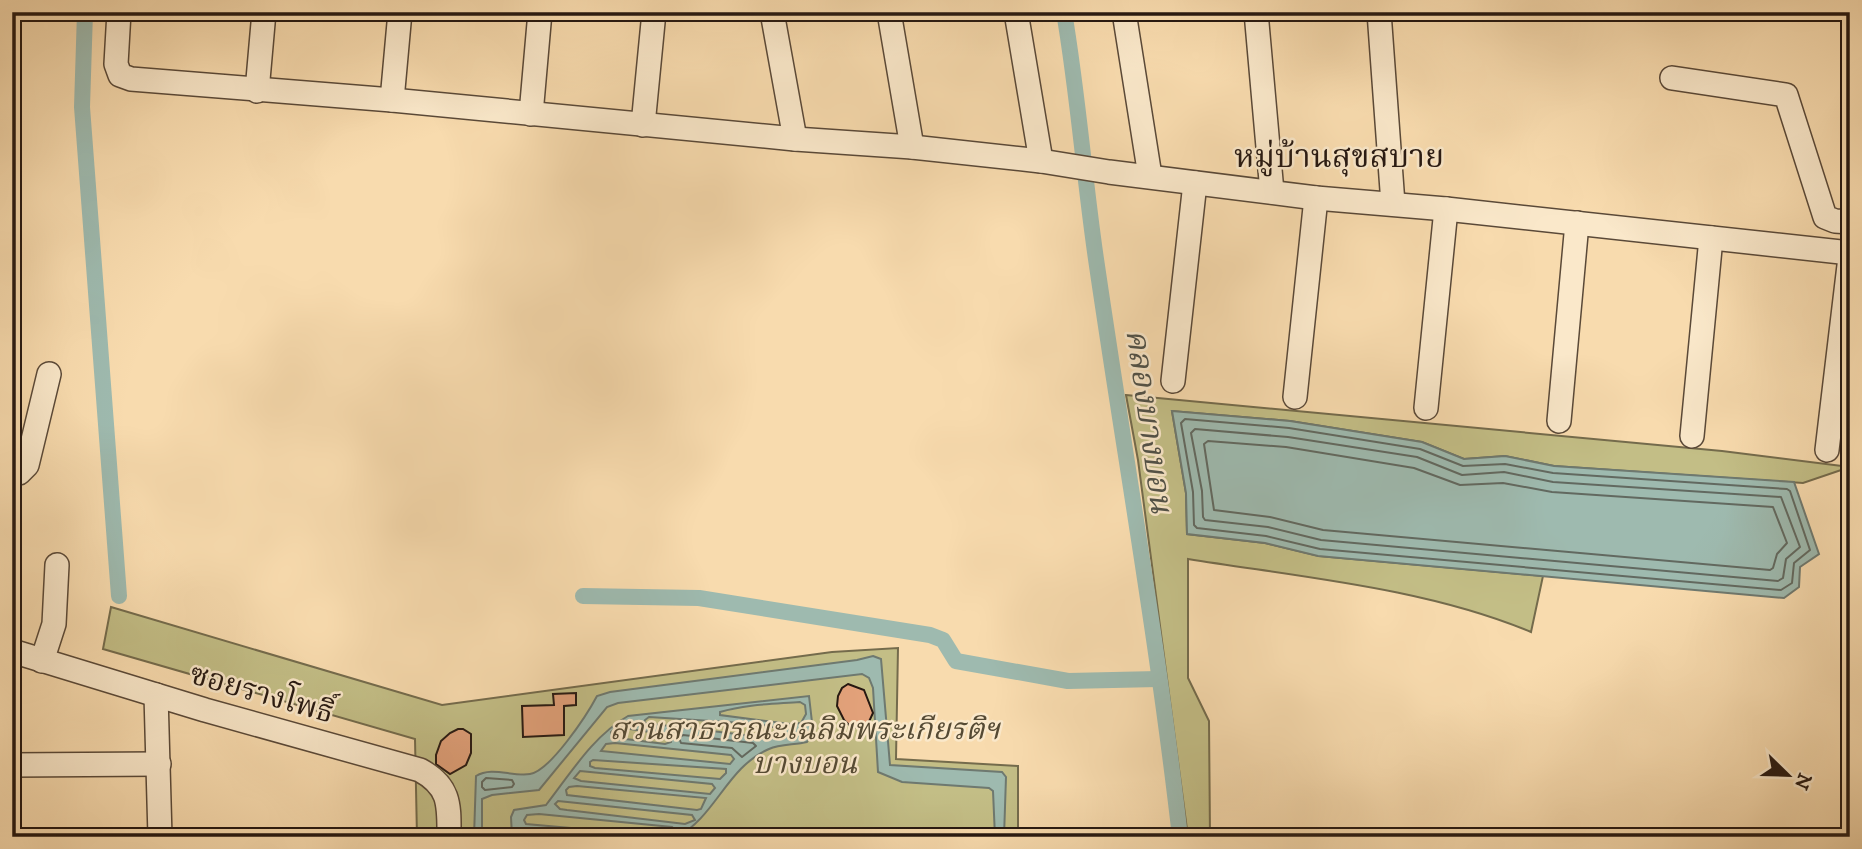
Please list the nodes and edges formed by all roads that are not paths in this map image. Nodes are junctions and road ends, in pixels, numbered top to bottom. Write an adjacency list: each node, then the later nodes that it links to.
1 (119, 12): 13 (street)
2 (264, 12): 13 (street)
3 (400, 12): 14 (street)
4 (540, 12): 15 (street)
5 (654, 12): 16 (street)
6 (772, 12): 17 (street)
7 (888, 12): 18 (street)
8 (1016, 12): 19 (street)
9 (1124, 12): 20 (street)
10 (1256, 12): 22 (street)
11 (1378, 12): 24 (street)
12 (1672, 78): 26 (street)
13 (257, 91): 14 (street)
14 (392, 100): 15 (street)
15 (530, 114): 16 (street)
16 (643, 125): 17 (street)
17 (795, 139): 18 (street)
18 (912, 147): 19 (street)
19 (1049, 162): 20 (street)
20 (1150, 176): 21 (street)
21 (1195, 183): 22 (street); 31 (street)
22 (1272, 192): 23 (street)
23 (1316, 198): 24 (street); 32 (street)
24 (1393, 204): 25 (street)
25 (1446, 209): 27 (street); 33 (street)
26 (1850, 222)
27 (1577, 223): 28 (street); 34 (street)
28 (1711, 238): 29 (street); 35 (street)
29 (1850, 255): 36 (street)
30 (49, 374): 37 (street)
31 (1173, 381)
32 (1296, 397)
33 (1426, 408)
34 (1559, 421)
35 (1692, 436)
36 (1827, 450)
37 (12, 474)
38 (57, 565): 40 (street)
39 (12, 651): 40 (street, ซอยรางโพธิ์)
40 (42, 660): 41 (street, ซอยรางโพธิ์)
41 (156, 695): 42 (street); 45 (street, ซอยรางโพธิ์)
42 (159, 764): 43 (street); 44 (street)
43 (12, 765)
44 (160, 837)
45 (449, 837)

